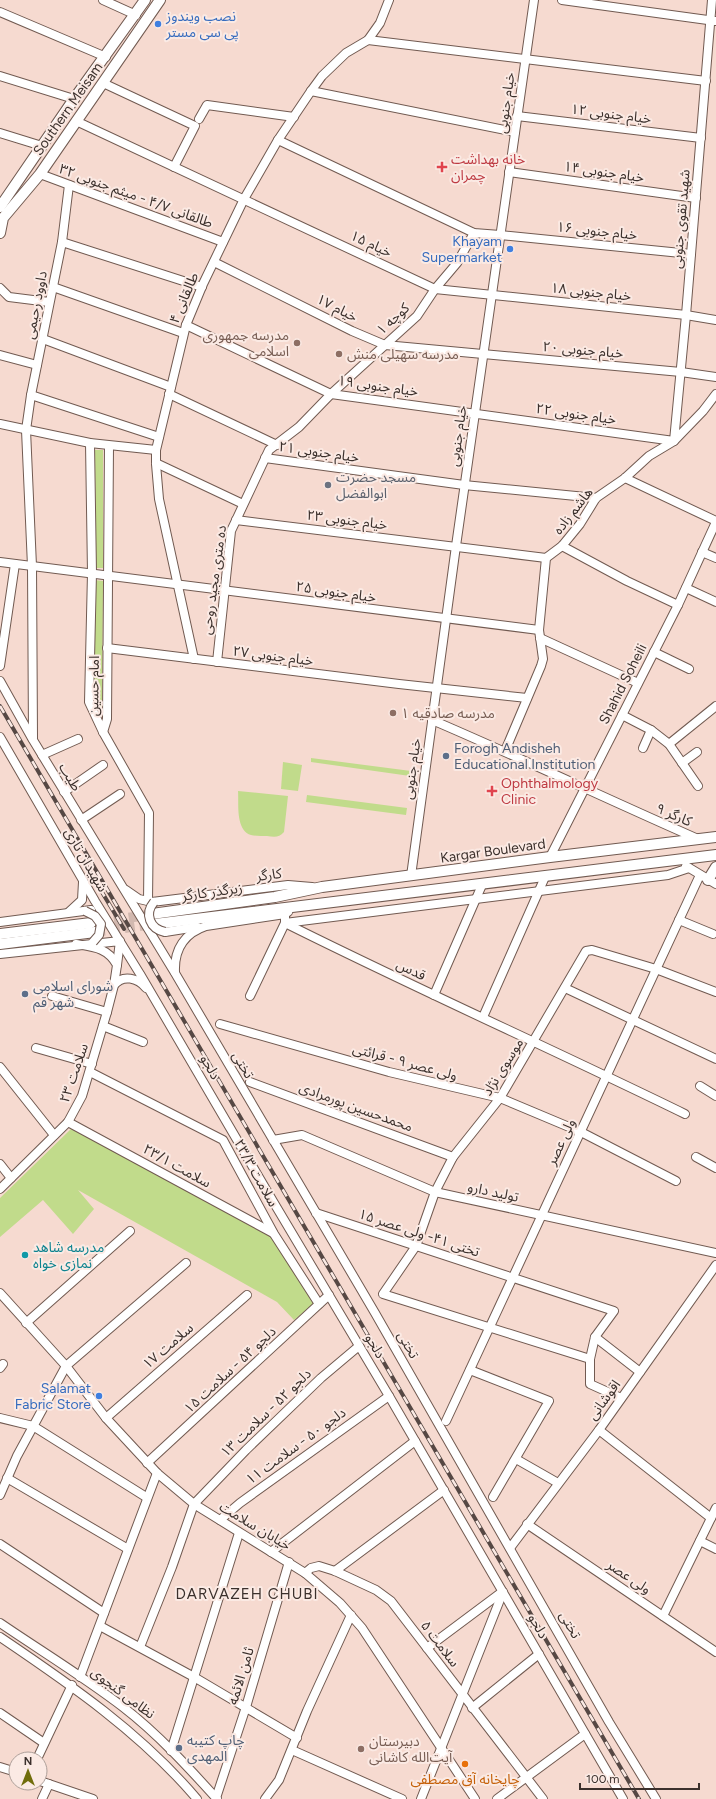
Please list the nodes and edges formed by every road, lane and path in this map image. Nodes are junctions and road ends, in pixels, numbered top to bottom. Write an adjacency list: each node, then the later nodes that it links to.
1 (103, 0): 9 (street)
2 (146, 0): 9 (main road, Southern Meisam)
3 (160, 0): 16 (main road, Southern Meisam)
4 (388, 0): 11 (street, طالقانی ۴)
5 (534, 0): 13 (street, خیام جنوبی)
6 (562, 0): 10 (street)
7 (712, 0): 10 (street, شهید تقوی جنوبی)
8 (0, 12): 12 (street)
9 (136, 15): 12 (main road, Southern Meisam)
10 (713, 21): 15 (street, شهید تقوی جنوبی)
11 (368, 40): 13 (street); 17 (street, طالقانی ۴)
12 (106, 57): 18 (main road, Southern Meisam)
13 (526, 58): 15 (street); 19 (street, خیام جنوبی)
14 (0, 76): 18 (street)
15 (706, 81): 25 (street, شهید تقوی جنوبی)
16 (103, 83): 22 (main road, Southern Meisam); 28 (street)
17 (311, 91): 20 (street, طالقانی ۴); 24 (street)
18 (74, 99): 27 (main road, Southern Meisam)
19 (517, 116): 24 (street, خیام جنوبی); 25 (street, خیام جنوبی ۱۲)
20 (294, 117): 21 (street); 26 (street, طالقانی ۴)
21 (199, 119)
22 (76, 121): 28 (street, خیام ۱۵); 30 (main road, Southern Meisam)
23 (0, 132): 27 (street)
24 (515, 132): 29 (street, خیام جنوبی)
25 (701, 138): 33 (street, شهید تقوی جنوبی)
26 (278, 140): 34 (street, طالقانی ۴); 38 (street)
27 (42, 146): 32 (main road, Southern Meisam)
28 (174, 167): 34 (street, خیام ۱۵)
29 (509, 172): 33 (street, خیام جنوبی ۱۴); 39 (street, خیام جنوبی)
30 (40, 174): 31 (street, طالقانی ۴/۷ - میثم جنوبی ۳۲); 36 (main road, Southern Meisam)
31 (69, 185): 40 (street, داوود رحیمی); 41 (street, طالقانی ۴/۷ - میثم جنوبی ۳۲)
32 (4, 195): 35 (main road, Southern Meisam)
33 (696, 198): 42 (street, شهید تقوی جنوبی)
34 (244, 199): 41 (street, طالقانی ۴); 47 (street, خیام ۱۵)
35 (0, 207)
36 (2, 220): 37 (main road, Southern Meisam)
37 (0, 233)
38 (474, 234): 39 (street, خیام جنوبی ۱۶); 47 (street, کوچه ۱)
39 (500, 235): 42 (street, خیام جنوبی ۱۶); 48 (street, خیام جنوبی)
40 (62, 242): 44 (street, داوود رحیمی); 45 (street)
41 (223, 242): 43 (street, طالقانی ۴)
42 (692, 254): 50 (street, شهید تقوی جنوبی)
43 (214, 262): 45 (street, طالقانی ۴); 54 (street, خیام ۱۷)
44 (53, 287): 49 (street, داوود رحیمی); 52 (street, خیام جنوبی ۱۹)
45 (202, 287): 52 (street, طالقانی ۴)
46 (0, 288): 49 (street)
47 (435, 289): 48 (street, خیام ۱۵); 54 (street, کوچه ۱)
48 (492, 295): 50 (street, خیام جنوبی ۱۸); 55 (street, خیام جنوبی)
49 (49, 302): 53 (street, داوود رحیمی)
50 (686, 315): 51 (street, خیام جنوبی ۱۸); 58 (street, شهید تقوی جنوبی)
51 (716, 320)
52 (184, 329): 60 (street, طالقانی ۴); 61 (street, خیام جنوبی ۱۹)
53 (43, 339): 57 (street, داوود رحیمی); 60 (street)
54 (385, 345): 55 (street, خیام ۱۷); 61 (street, کوچه ۱)
55 (484, 354): 58 (street, خیام جنوبی ۲۰); 64 (street, خیام جنوبی)
56 (0, 355): 57 (street)
57 (37, 365): 63 (street, داوود رحیمی)
58 (681, 372): 59 (street, خیام جنوبی ۲۰); 68 (street, شهید تقوی جنوبی)
59 (716, 377)
60 (170, 390): 67 (street, طالقانی ۴); 70 (street)
61 (332, 394): 64 (street, خیام جنوبی ۱۹); 70 (street, ده متری مجید روحی)
62 (716, 394): 68 (street, هاشم زاده)
63 (31, 395): 66 (street, داوود رحیمی); 67 (street)
64 (475, 412): 68 (street, خیام جنوبی ۲۲); 76 (street, خیام جنوبی)
65 (0, 424): 66 (street)
66 (26, 430): 69 (street); 88 (street, داوود رحیمی)
67 (159, 437): 72 (street, طالقانی ۴)
68 (674, 441): 75 (street, هاشم زاده)
69 (90, 443): 71 (street); 89 (street, امام حسین)
70 (277, 445): 73 (street, ده متری مجید روحی)
71 (109, 446): 72 (street); 90 (street, امام حسین)
72 (156, 450): 74 (street, طالقانی ۴)
73 (265, 458): 76 (street, خیام جنوبی ۲۱); 78 (street, ده متری مجید روحی)
74 (156, 462): 78 (street); 91 (street, طالقانی ۴)
75 (625, 478): 77 (street, هاشم زاده); 80 (street)
76 (464, 484): 77 (street, خیام جنوبی ۲۱); 81 (street, خیام جنوبی)
77 (596, 498): 82 (street, هاشم زاده)
78 (243, 504): 79 (street, ده متری مجید روحی)
79 (236, 520): 81 (street, خیام جنوبی ۲۳); 93 (street, ده متری مجید روحی)
80 (716, 522): 83 (street, Shahid Soheili)
81 (456, 546): 84 (street, خیام جنوبی ۲۳); 96 (street, خیام جنوبی)
82 (562, 546): 84 (street, هاشم زاده); 95 (street)
83 (702, 552): 85 (street); 92 (street, Shahid Soheili)
84 (546, 558): 97 (street)
85 (716, 558)
86 (1, 561): 87 (street, خیام جنوبی ۲۵)
87 (15, 564): 88 (street, خیام جنوبی ۲۵); 102 (street)
88 (32, 566): 89 (street, خیام جنوبی ۲۵); 115 (street, داوود رحیمی)
89 (92, 573): 90 (street, خیام جنوبی ۲۵); 112 (street, امام حسین)
90 (108, 575): 91 (street, خیام جنوبی ۲۵); 98 (street, امام حسین)
91 (177, 584): 93 (street, خیام جنوبی ۲۵); 100 (street, طالقانی ۴)
92 (686, 588): 94 (street); 95 (street, Shahid Soheili)
93 (224, 589): 96 (street, خیام جنوبی ۲۵); 101 (street, ده متری مجید روحی)
94 (716, 602)
95 (678, 605): 99 (street, Shahid Soheili)
96 (446, 617): 97 (street, خیام جنوبی ۲۵); 106 (street, خیام جنوبی)
97 (540, 634): 105 (street, خیام جنوبی ۲۵); 107 (street)
98 (107, 648): 100 (street, خیام جنوبی ۲۷); 112 (street, امام حسین)
99 (654, 652): 103 (street); 105 (street, Shahid Soheili)
100 (194, 659): 101 (street, خیام جنوبی ۲۷)
101 (217, 662): 106 (street, خیام جنوبی ۲۷)
102 (0, 666)
103 (689, 669)
104 (0, 681): 115 (street, طیب)
105 (638, 683): 109 (street, Shahid Soheili)
106 (436, 688): 107 (street, خیام جنوبی ۲۷); 110 (street, خیام جنوبی)
107 (527, 698): 118 (street)
108 (716, 706): 116 (street)
109 (622, 715): 111 (street); 124 (street, Shahid Soheili)
110 (432, 720): 118 (street, کارگر ۹); 135 (street, خیام جنوبی)
111 (651, 730): 116 (street); 117 (street)
112 (103, 732): 146 (street)
113 (0, 737): 138 (street, شهیدان تاری)
114 (78, 739): 120 (street)
115 (33, 740): 120 (street, طیب)
116 (669, 744): 121 (street)
117 (643, 748)
118 (505, 751): 124 (street, کارگر ۹)
119 (697, 752): 121 (street)
120 (42, 755): 125 (street, طیب)
121 (682, 763): 123 (street)
122 (102, 766): 125 (street)
123 (698, 786)
124 (583, 789): 129 (street, کارگر ۹); 131 (street, Shahid Soheili)
125 (64, 792): 127 (street, طیب)
126 (120, 794): 127 (street)
127 (81, 820): 139 (street, طیب)
128 (716, 837): 129 (main road, Kargar Boulevard)
129 (698, 839): 131 (main road, Kargar Boulevard)
130 (716, 855): 132 (main road)
131 (550, 857): 135 (main road, Kargar Boulevard)
132 (678, 860): 134 (street); 136 (main road)
133 (716, 866): 137 (main road)
134 (689, 868): 137 (street); 142 (street)
135 (411, 876): 141 (main road, Kargar Boulevard); 143 (main road)
136 (545, 877): 140 (main road); 142 (street)
137 (708, 880): 152 (street, ولی عصر)
138 (83, 881): 148 (street, شهیدان تاری); 151 (street)
139 (121, 885): 146 (street); 147 (street, طیب)
140 (482, 885): 143 (main road); 145 (street)
141 (322, 887): 144 (main road, Kargar Boulevard); 146 (street, کارگر)
142 (540, 891): 145 (street); 175 (street)
143 (413, 893): 150 (main road)
144 (275, 897): 150 (main road, زیرگذر کارگر)
145 (476, 899): 155 (street); 170 (street)
146 (151, 901): 156 (street, bridge)
147 (133, 906): 166 (street, تختی)
148 (100, 909): 149 (street, شهیدان تاری); 160 (street, دلجو)
149 (85, 911): 151 (street, شهیدان تاری); 159 (street, bridge)
150 (281, 911): 155 (street); 156 (street)
151 (65, 914): 153 (street, شهیدان تاری)
152 (679, 920): 158 (street); 165 (street, ولی عصر)
153 (0, 922)
154 (91, 923): 157 (main road)
155 (285, 923): 170 (street, قدس); 173 (street)
156 (206, 926): 166 (street)
157 (0, 934)
158 (713, 934)
159 (94, 937): 160 (street); 161 (main road); 162 (street)
160 (120, 940): 164 (street, سلامت ۲۳); 172 (street, دلجو)
161 (0, 944)
162 (76, 944): 163 (street); 164 (street)
163 (0, 954)
164 (117, 965): 167 (street, سلامت ۲۳)
165 (656, 969): 168 (street, موسوی نژاد); 169 (street); 176 (street, ولی عصر)
166 (175, 973): 194 (street, تختی)
167 (114, 985): 172 (street); 174 (street, سلامت ۲۳)
168 (566, 988): 176 (street); 179 (street, موسوی نژاد)
169 (716, 992)
170 (434, 995): 175 (street, قدس)
171 (52, 996): 174 (street)
172 (153, 996): 214 (street, دلجو)
173 (250, 996)
174 (107, 1012): 178 (street, سلامت ۲۳)
175 (483, 1017): 179 (street, قدس)
176 (633, 1019): 182 (street); 185 (street, ولی عصر)
177 (220, 1024): 189 (street, ولی عصر ۹ - قرائتی)
178 (103, 1026): 180 (street); 184 (street, سلامت ۲۳)
179 (535, 1041): 185 (street, قدس); 189 (street, موسوی نژاد)
180 (143, 1042)
181 (36, 1048): 184 (street, سلامت ۲۳/۳)
182 (716, 1059)
183 (0, 1067): 193 (street)
184 (91, 1068): 191 (street, سلامت ۲۳); 206 (street, سلامت ۲۳/۳)
185 (607, 1076): 190 (street, قدس); 192 (street, ولی عصر)
186 (250, 1082): 195 (street, محمدحسین پورمرادی)
187 (700, 1086): 188 (street)
188 (716, 1096)
189 (500, 1098): 192 (street, ولی عصر ۹ - قرائتی); 195 (street, موسوی نژاد)
190 (685, 1114)
191 (68, 1122): 193 (street, سلامت ۲۳); 206 (street, سلامت ۲۳/۱)
192 (581, 1132): 200 (street, ولی عصر ۹ - قرائتی); 204 (street, ولی عصر)
193 (54, 1135): 199 (street, سلامت ۲۳)
194 (273, 1140): 202 (street, تولید دارو); 203 (street, تختی)
195 (453, 1157): 202 (street, موسوی نژاد)
196 (696, 1157): 198 (street)
197 (0, 1164): 199 (street)
198 (716, 1168)
199 (11, 1178): 201 (street, سلامت ۲۳)
200 (676, 1181)
201 (0, 1189)
202 (434, 1192): 204 (street, تولید دارو); 207 (street, موسوی نژاد)
203 (316, 1213): 207 (street, تختی ۴۱- ولی عصر ۱۵); 249 (street, تختی)
204 (542, 1215): 208 (street, تولید دارو); 211 (street, ولی عصر)
205 (130, 1231): 216 (street)
206 (274, 1234): 215 (street, سلامت ۲۳/۳)
207 (416, 1246): 211 (street, تختی ۴۱- ولی عصر ۱۵); 217 (street, موسوی نژاد)
208 (716, 1253)
209 (186, 1262): 221 (street)
210 (716, 1265): 223 (street, اقوشانی)
211 (513, 1278): 217 (street, ولی عصر); 218 (street, تختی ۴۱- ولی عصر ۱۵)
212 (0, 1293): 216 (street, خیابان سلامت)
213 (247, 1295): 227 (street, سلامت ۱۷)
214 (329, 1295): 215 (street, دلجو ۵۴ - سلامت ۱۵); 219 (street, دلجو)
215 (319, 1304): 233 (street, دلجو ۵۴ - سلامت ۱۵)
216 (26, 1323): 221 (street, خیابان سلامت)
217 (489, 1328): 220 (street); 222 (street, ولی عصر)
218 (595, 1337): 220 (street); 223 (street)
219 (359, 1346): 224 (street, دلجو); 241 (street, دلجو ۵۲ - سلامت ۱۳)
220 (590, 1360): 225 (street)
221 (66, 1366): 227 (street, خیابان سلامت); 229 (street)
222 (470, 1370): 228 (street, ولی عصر); 232 (street)
223 (640, 1372): 225 (street, اقوشانی)
224 (390, 1396): 231 (street, دلجو); 244 (street, دلجو ۵۰ - سلامت ۱۱)
225 (622, 1398): 230 (street, اقوشانی)
226 (0, 1418): 229 (street)
227 (106, 1418): 233 (street, خیابان سلامت)
228 (446, 1421)
229 (33, 1426): 235 (street); 239 (street)
230 (599, 1430): 236 (street, اقوشانی); 243 (street)
231 (415, 1441): 237 (street, دلجو); 252 (street)
232 (516, 1459): 236 (street); 240 (street)
233 (147, 1463): 234 (street, خیابان سلامت)
234 (157, 1473): 239 (street); 241 (street, خیابان سلامت)
235 (7, 1478): 238 (street); 250 (street)
236 (558, 1483): 245 (street, اقوشانی)
237 (444, 1490): 254 (street); 256 (street, دلجو)
238 (0, 1496)
239 (146, 1497): 250 (street)
240 (493, 1497)
241 (194, 1504): 244 (street, خیابان سلامت); 263 (street)
242 (716, 1508): 243 (street)
243 (711, 1518): 247 (street)
244 (220, 1520): 246 (street, خیابان سلامت)
245 (527, 1524): 249 (street, اقوشانی); 259 (street, ولی عصر)
246 (239, 1532): 252 (street, خیابان سلامت); 268 (street)
247 (700, 1541): 251 (street); 259 (street)
248 (0, 1544): 257 (street)
249 (510, 1548): 294 (street, تختی)
250 (128, 1549): 257 (street)
251 (716, 1549)
252 (271, 1552): 253 (street, خیابان سلامت)
253 (289, 1562): 255 (street, خیابان سلامت); 271 (street, ثامن الائمه)
254 (335, 1571): 255 (street, سلامت ۵); 264 (street, سلامت ۵)
255 (305, 1573): 258 (street, خیابان سلامت)
256 (503, 1592): 264 (street); 266 (street, دلجو); 270 (street)
257 (104, 1613): 261 (street)
258 (351, 1615): 275 (street); 277 (street, خیابان سلامت)
259 (663, 1616): 265 (street, ولی عصر)
260 (0, 1623): 267 (street, نظامی گنجوی)
261 (100, 1626): 263 (street); 267 (street)
262 (0, 1637): 269 (street, نظامی گنجوی)
263 (140, 1647): 268 (street)
264 (427, 1648): 270 (street, سلامت ۵)
265 (716, 1652)
266 (539, 1654): 272 (street); 274 (street, دلجو)
267 (80, 1677): 280 (street, نظامی گنجوی)
268 (194, 1677): 271 (street); 280 (street)
269 (72, 1685): 276 (street); 283 (street, نظامی گنجوی)
270 (462, 1695): 272 (street, سلامت ۵); 277 (street)
271 (246, 1706): 275 (street); 284 (street, ثامن الائمه)
272 (472, 1708): 281 (street, سلامت ۵)
273 (0, 1713): 276 (street)
274 (585, 1734): 281 (street); 293 (street, دلجو)
275 (297, 1738): 278 (street)
276 (44, 1743): 279 (street)
277 (441, 1748): 289 (street); 290 (street, خیابان سلامت)
278 (292, 1750): 287 (street); 288 (street)
279 (40, 1751)
280 (171, 1751): 284 (street, نظامی گنجوی)
281 (527, 1778): 291 (street); 292 (street, سلامت ۵)
282 (49, 1784): 285 (street); 286 (street)
283 (196, 1798)
284 (216, 1798)
285 (42, 1799)
286 (93, 1799)
287 (265, 1799)
288 (402, 1799)
289 (422, 1799)
290 (475, 1799)
291 (497, 1799)
292 (543, 1799)
293 (623, 1799)
294 (656, 1799)

